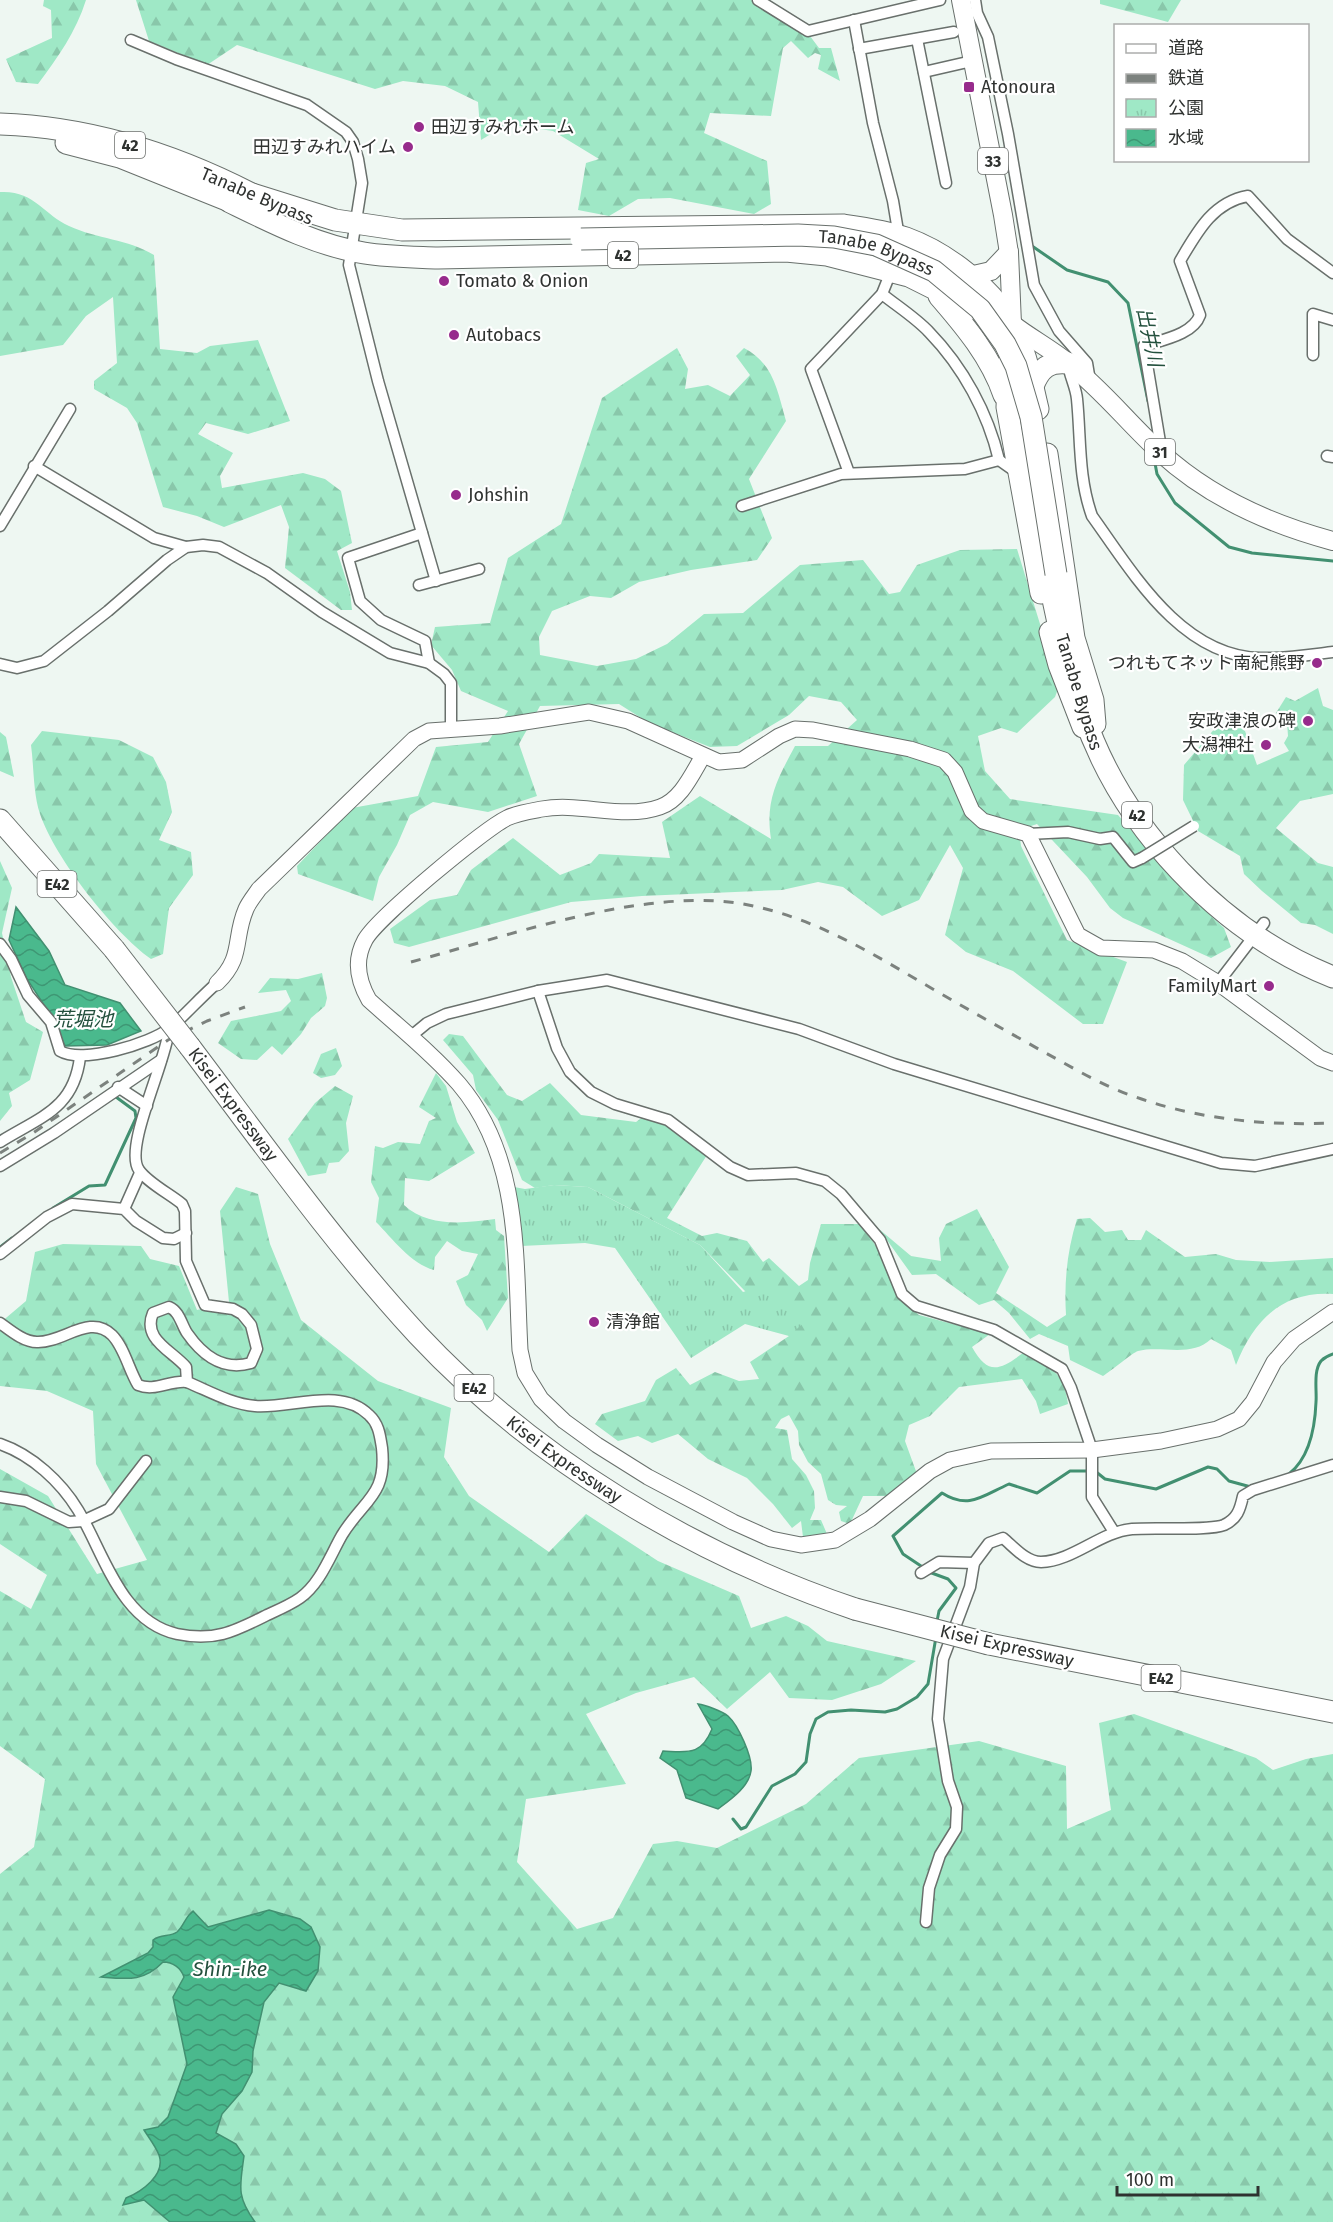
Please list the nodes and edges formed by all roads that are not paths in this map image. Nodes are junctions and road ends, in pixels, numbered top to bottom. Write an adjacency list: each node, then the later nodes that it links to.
1 (758, 0): 5 (street)
2 (940, 0): 5 (street)
3 (961, 0): 10 (main road, 33)
4 (975, 0): 27 (street)
5 (854, 20): 9 (street)
6 (954, 32): 7 (street)
7 (917, 39): 9 (street); 11 (street)
8 (131, 40): 16 (street)
9 (859, 49): 15 (street)
10 (972, 61): 11 (street); 17 (main road, 33)
11 (924, 72): 14 (street)
12 (0, 123): 16 (highway, Tanabe Bypass / 42)
13 (0, 136): 16 (highway, Tanabe Bypass / 42)
14 (946, 183)
15 (899, 236): 16 (highway, 42); 18 (street); 20 (highway, 42)
16 (353, 237): 18 (highway, 42); 38 (street); 42 (highway, Tanabe Bypass / 42, bridge)
17 (1009, 252): 20 (main road); 24 (main road, 33)
18 (891, 271): 21 (highway, 42); 22 (street)
19 (1332, 271): 31 (street)
20 (969, 276): 24 (highway, 42)
21 (932, 288): 24 (highway, 42); 29 (highway, 42)
22 (882, 294): 32 (street); 34 (street)
23 (1333, 320): 25 (street)
24 (1012, 324): 26 (main road, 31); 28 (highway, 42); 29 (highway, 42)
25 (1313, 355)
26 (1068, 363): 27 (main road, 31); 28 (highway); 45 (street)
27 (1091, 385): 31 (main road, 31)
28 (1033, 386): 48 (highway, 42)
29 (1006, 401): 35 (highway, 42)
30 (70, 409): 33 (street)
31 (1162, 454): 39 (main road, 31)
32 (999, 460): 34 (street); 35 (street)
33 (34, 466): 37 (street); 40 (street)
34 (849, 473): 36 (street)
35 (1019, 475): 51 (highway, 42)
36 (742, 506)
37 (0, 526)
38 (422, 533): 43 (street); 46 (street)
39 (1333, 541)
40 (186, 547): 46 (street); 47 (street)
41 (479, 569): 43 (street)
42 (1052, 575): 48 (highway, Tanabe Bypass / 42); 51 (highway, Tanabe Bypass / 42)
43 (436, 580): 44 (street)
44 (419, 585)
45 (1333, 652)
46 (429, 663): 49 (street)
47 (0, 664)
48 (1095, 724): 55 (highway, Tanabe Bypass / 42)
49 (451, 729): 50 (street); 59 (street)
50 (703, 756): 54 (street); 63 (street)
51 (1103, 763): 55 (highway, Tanabe Bypass / 42)
52 (0, 820): 88 (highway, Kisei Expressway / E42, bridge)
53 (1194, 826): 54 (street, bridge)
54 (1028, 834): 60 (street)
55 (1259, 929): 57 (highway, Tanabe Bypass / 42); 58 (highway, Tanabe Bypass / 42); 60 (street)
56 (0, 944): 64 (street)
57 (1333, 964)
58 (1333, 977)
59 (217, 983): 62 (street)
60 (1218, 983): 66 (street)
61 (538, 991): 63 (street); 70 (street); 80 (street)
62 (169, 1029): 64 (street); 65 (street)
63 (410, 1037): 80 (street)
64 (80, 1057): 69 (street)
65 (161, 1060): 67 (street); 68 (street)
66 (1333, 1063)
67 (118, 1087): 68 (street); 71 (street)
68 (147, 1106): 72 (street)
69 (0, 1142)
70 (1333, 1149)
71 (0, 1166)
72 (140, 1173): 73 (street); 74 (street)
73 (124, 1209): 74 (street); 75 (street)
74 (186, 1233): 78 (street)
75 (0, 1254)
76 (1333, 1312): 80 (street)
77 (0, 1323): 78 (street)
78 (187, 1382): 84 (street)
79 (0, 1444): 84 (street)
80 (1092, 1457): 85 (street)
81 (146, 1461): 84 (street)
82 (1333, 1465): 85 (street)
83 (0, 1497): 84 (street)
84 (83, 1521)
85 (1114, 1532): 86 (street)
86 (974, 1563): 87 (street); 89 (street)
87 (921, 1573)
88 (1333, 1712)
89 (926, 1922)

